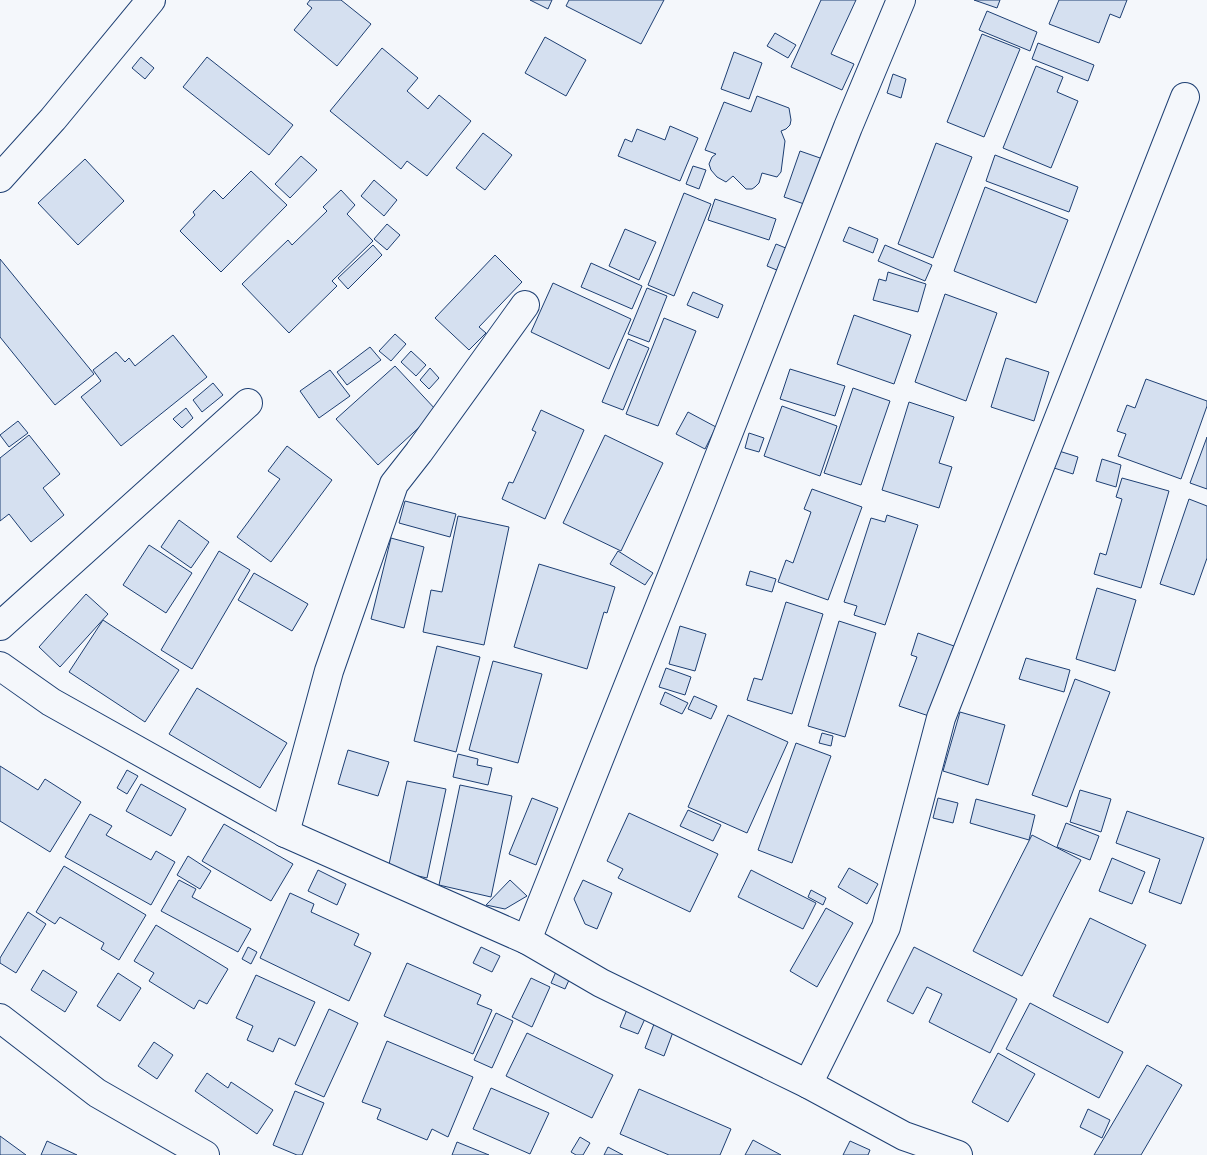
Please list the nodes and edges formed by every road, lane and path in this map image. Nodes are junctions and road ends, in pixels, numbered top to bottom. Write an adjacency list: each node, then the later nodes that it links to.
1 (151, 0): 4 (street)
2 (901, 0): 10 (street)
3 (1185, 97): 12 (street)
4 (0, 178)
5 (525, 305): 9 (street)
6 (248, 403): 7 (street)
7 (0, 626)
8 (0, 666): 9 (street)
9 (285, 834): 10 (street)
10 (527, 940): 12 (street)
11 (0, 1018): 14 (street)
12 (808, 1084): 13 (street)
13 (899, 1146): 15 (street)
14 (205, 1155)
15 (958, 1155)

